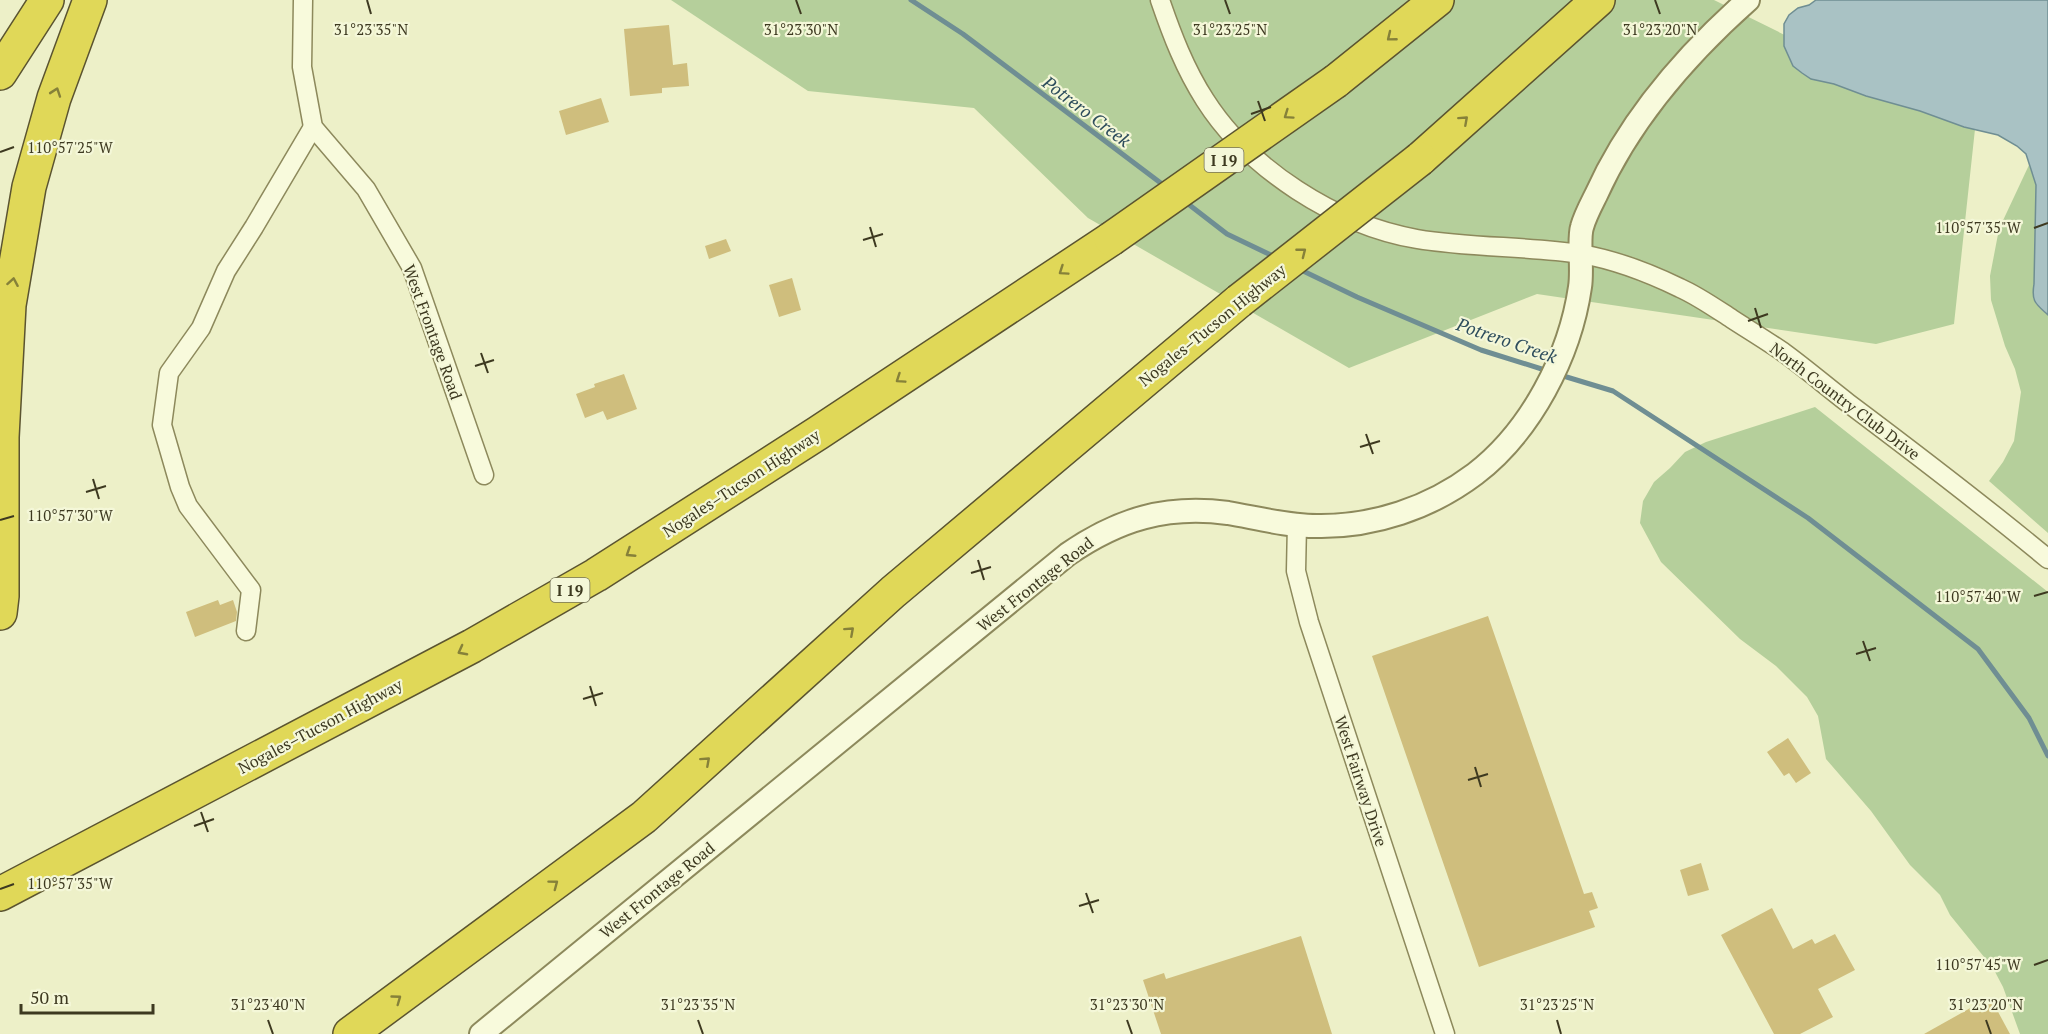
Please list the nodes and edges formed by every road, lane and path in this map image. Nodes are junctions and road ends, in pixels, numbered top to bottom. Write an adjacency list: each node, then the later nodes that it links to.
1 (47, 0): 8 (highway)
2 (90, 0): 14 (highway, one-way to 2)
3 (303, 0): 9 (street, West Frontage Road)
4 (1160, 0): 10 (street, North Country Club Drive)
5 (1437, 0): 16 (highway, Nogales–Tucson Highway / I 19, one-way to 16, bridge)
6 (1598, 0): 17 (highway, Nogales–Tucson Highway, one-way to 6, bridge)
7 (1748, 0): 10 (street, West Frontage Road)
8 (0, 73)
9 (313, 126): 11 (street, West Frontage Road); 15 (street)
10 (1582, 254): 12 (street, West Frontage Road); 13 (street, North Country Club Drive)
11 (484, 475)
12 (1297, 524): 18 (street, West Frontage Road); 19 (street, West Fairway Drive)
13 (2048, 559)
14 (0, 613)
15 (246, 630)
16 (0, 894)
17 (350, 1034)
18 (481, 1034)
19 (1446, 1034)

